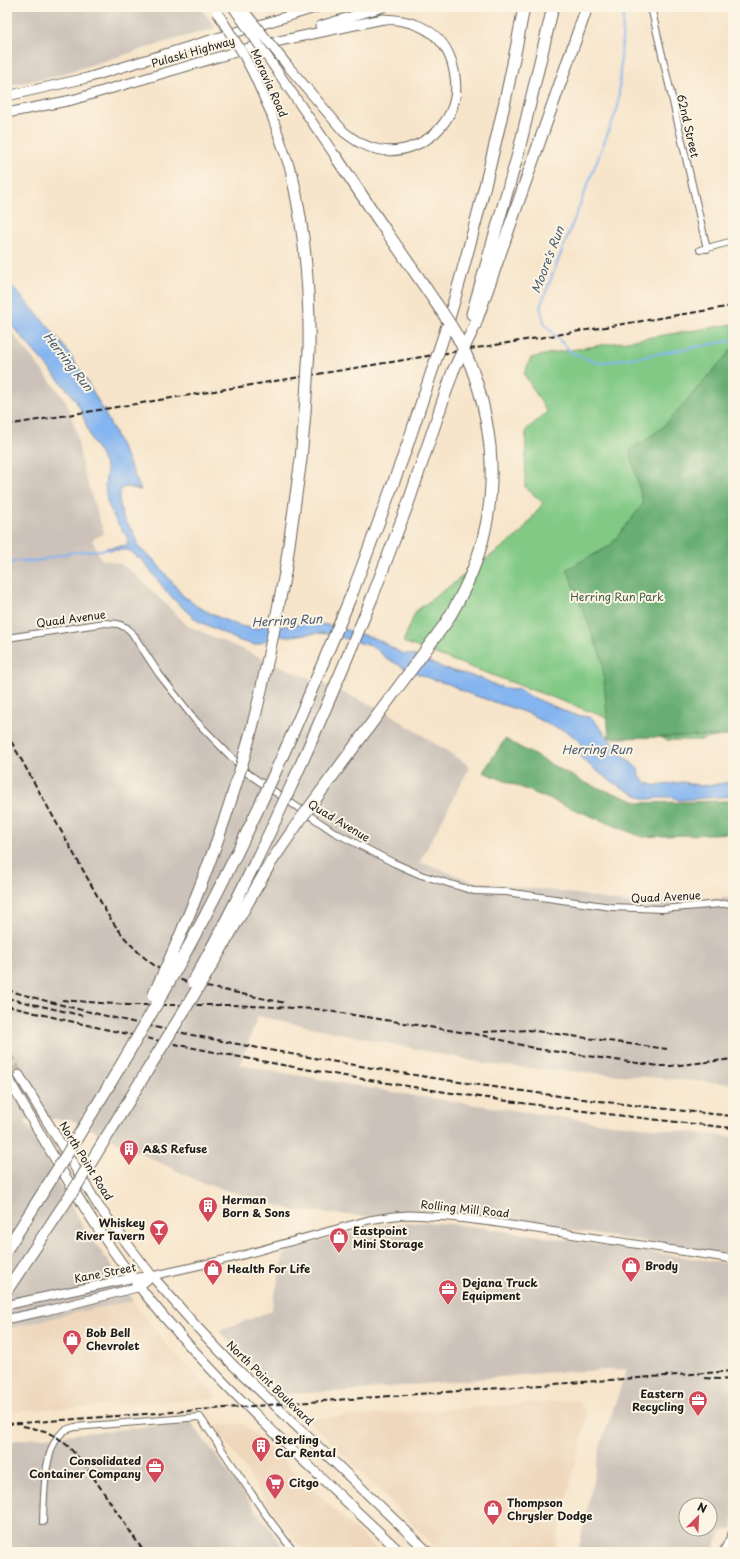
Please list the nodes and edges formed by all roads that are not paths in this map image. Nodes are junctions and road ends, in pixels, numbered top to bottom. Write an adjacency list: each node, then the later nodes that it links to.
1 (233, 7): 13 (main road, bridge)
2 (241, 7): 10 (main road, bridge)
3 (318, 7): 11 (main road, Pulaski Highway)
4 (383, 7): 10 (main road, Pulaski Highway)
5 (524, 7): 21 (highway, bridge)
6 (553, 7): 18 (highway)
7 (587, 7): 18 (highway)
8 (651, 7): 16 (street, 62nd Street)
9 (215, 9): 14 (main road, Moravia Road, bridge)
10 (265, 44): 12 (main road, Pulaski Highway)
11 (7, 96)
12 (7, 114)
13 (336, 157): 24 (highway, bridge)
14 (292, 174): 21 (highway, bridge)
15 (733, 241): 16 (street)
16 (707, 249): 17 (street)
17 (700, 250)
18 (472, 325): 24 (highway, bridge)
19 (7, 638): 20 (street, Quad Avenue)
20 (733, 903)
21 (116, 1072): 27 (highway, bridge)
22 (19, 1075): 25 (main road, North Point Road)
23 (7, 1078): 26 (main road)
24 (110, 1131): 32 (highway, bridge)
25 (87, 1186): 26 (main road); 29 (main road, North Point Road)
26 (76, 1193): 30 (main road)
27 (7, 1249)
28 (733, 1259): 29 (street, Rolling Mill Road)
29 (152, 1276): 30 (main road, Kane Street); 31 (main road, Kane Street); 39 (main road, North Point Boulevard)
30 (132, 1278): 31 (main road); 33 (main road, Kane Street)
31 (139, 1287): 34 (main road, Kane Street); 38 (main road)
32 (7, 1290)
33 (7, 1305)
34 (7, 1319)
35 (43, 1522): 37 (street)
36 (733, 1532): 40 (street)
37 (294, 1552)
38 (400, 1552)
39 (428, 1552)
40 (723, 1552)

